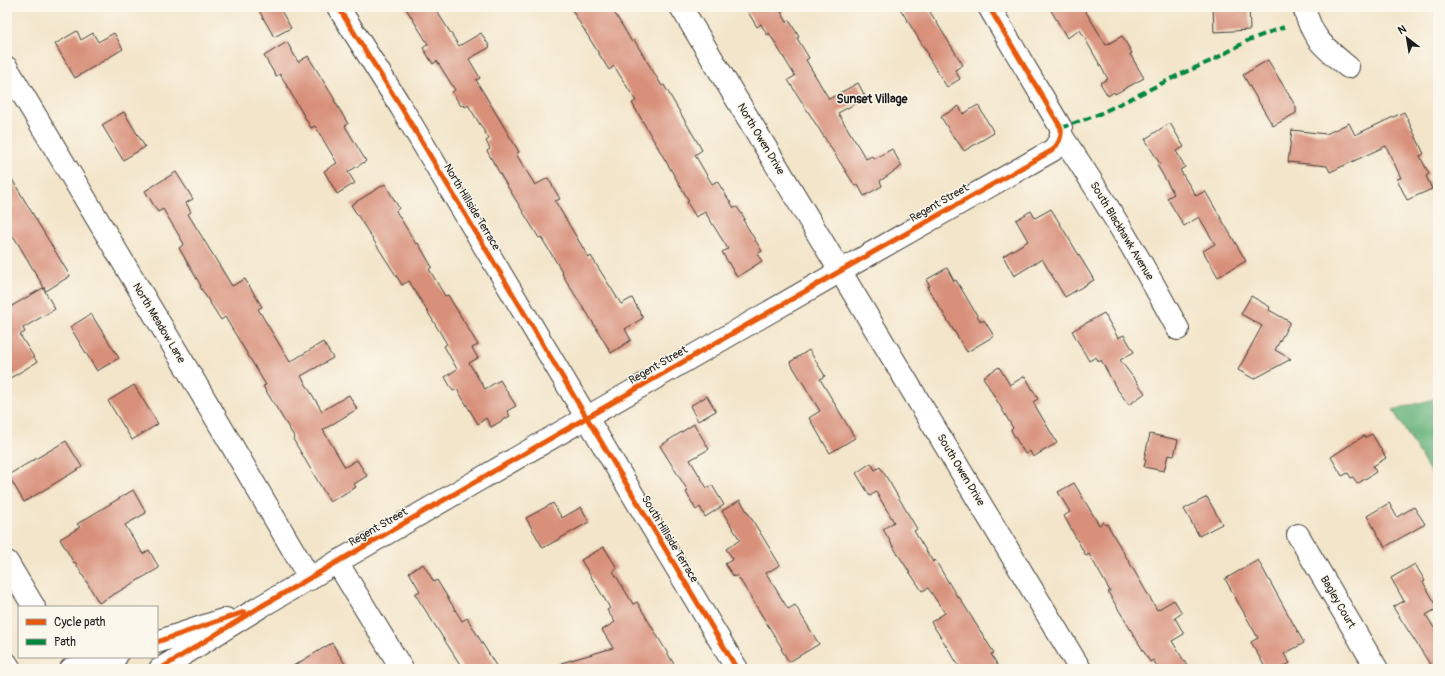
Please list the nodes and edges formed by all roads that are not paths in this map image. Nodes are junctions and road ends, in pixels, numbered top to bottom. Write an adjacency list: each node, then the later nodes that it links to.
1 (338, 7): 10 (street, North Hillside Terrace)
2 (681, 7): 8 (street, North Owen Drive)
3 (989, 7): 7 (street, South Blackhawk Avenue)
4 (1304, 7): 5 (street)
5 (1348, 67)
6 (7, 68): 14 (street, North Meadow Lane)
7 (1061, 135): 8 (street, Regent Street); 9 (street, South Blackhawk Avenue)
8 (841, 270): 10 (street, Regent Street); 26 (street, South Owen Drive)
9 (1178, 329)
10 (586, 418): 13 (street, Regent Street); 25 (street, South Hillside Terrace)
11 (1298, 535): 27 (street, Bagley Court)
12 (7, 562): 15 (street)
13 (337, 562): 14 (street, Regent Street); 24 (street)
14 (310, 579): 16 (street, Regent Street)
15 (33, 606)
16 (260, 607): 17 (street, Regent Street); 23 (street, Regent Street)
17 (158, 642)
18 (63, 658): 22 (street)
19 (113, 658): 22 (street)
20 (7, 664): 21 (street)
21 (10, 669)
22 (70, 669)
23 (160, 669)
24 (402, 669)
25 (737, 669)
26 (1080, 669)
27 (1377, 669)

